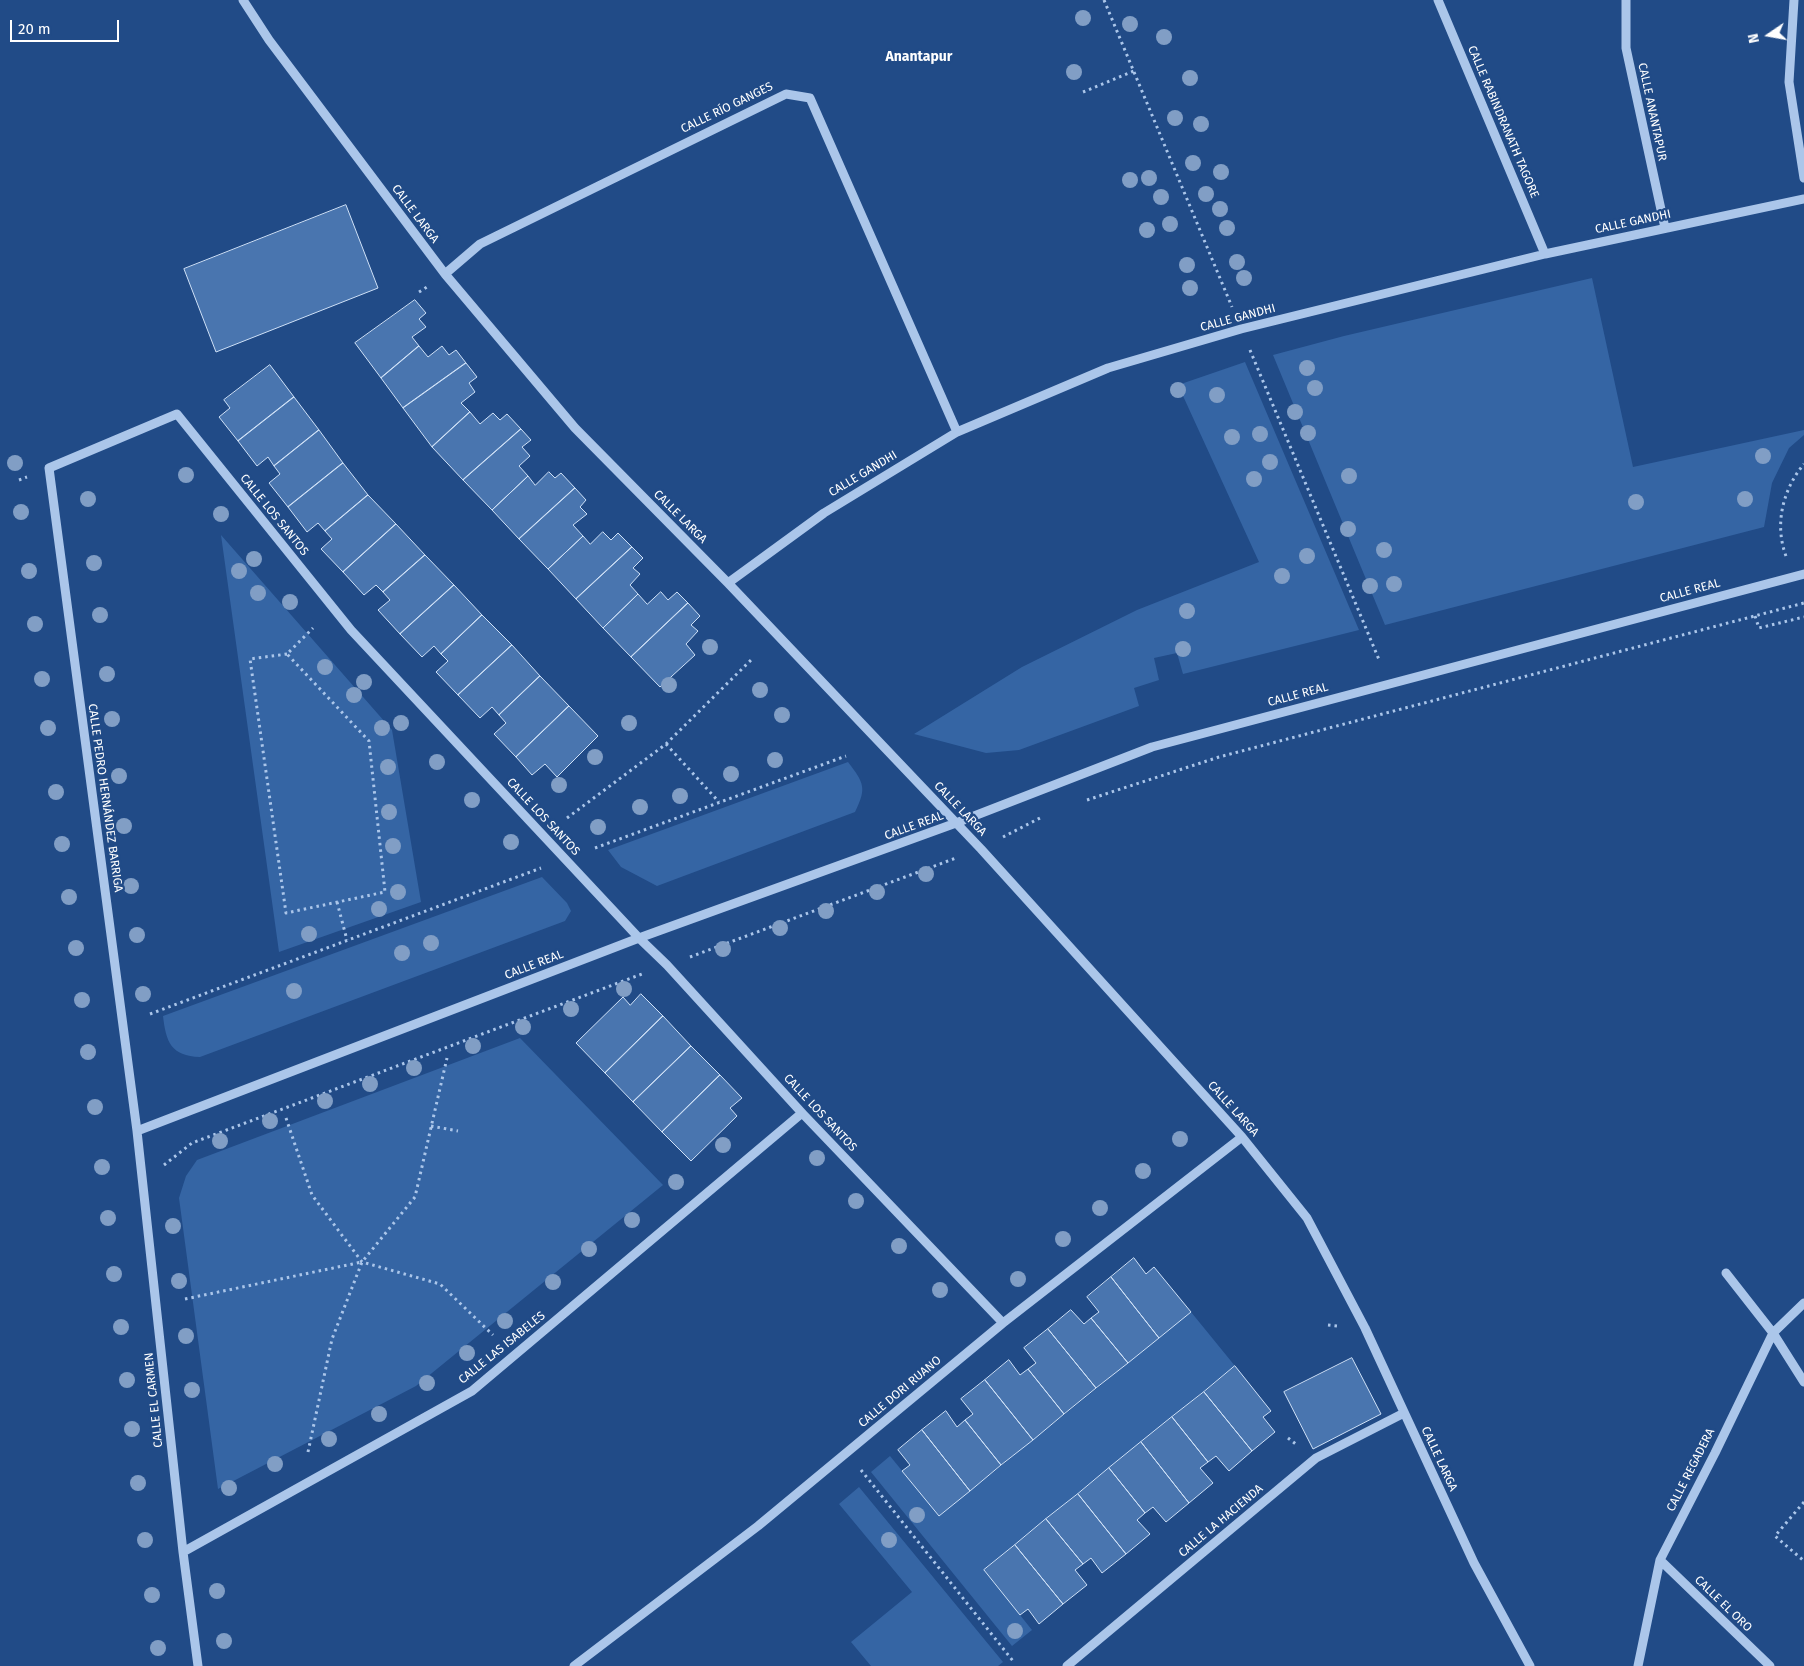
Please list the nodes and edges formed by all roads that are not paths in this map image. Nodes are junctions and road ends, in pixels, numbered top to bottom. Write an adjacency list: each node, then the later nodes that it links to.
1 (243, 0): 9 (street, CALLE LARGA)
2 (1438, 0): 8 (street, CALLE RABINDRANATH TAGORE)
3 (1626, 0): 7 (street, CALLE ANANTAPUR)
4 (1794, 0): 5 (street)
5 (1804, 178)
6 (1804, 199): 7 (street, CALLE GANDHI)
7 (1665, 228): 8 (street, CALLE GANDHI)
8 (1545, 254): 10 (street, CALLE GANDHI)
9 (444, 274): 10 (street, CALLE RÍO GANGES); 13 (street, CALLE LARGA)
10 (957, 432): 13 (street, CALLE GANDHI)
11 (49, 468): 15 (street, CALLE LOS SANTOS); 17 (street, CALLE PEDRO HERNÁNDEZ BARRIGA)
12 (1804, 574): 14 (street, CALLE REAL)
13 (728, 583): 14 (street, CALLE LARGA)
14 (956, 823): 15 (street, CALLE REAL); 18 (street, CALLE LARGA)
15 (639, 938): 16 (street, CALLE LOS SANTOS); 17 (street, CALLE REAL)
16 (802, 1113): 21 (street, CALLE LOS SANTOS); 25 (street, CALLE LAS ISABELES)
17 (137, 1131): 25 (street, CALLE EL CARMEN)
18 (1242, 1137): 21 (street, CALLE DORI RUANO); 24 (street, CALLE LARGA)
19 (1726, 1273): 22 (street)
20 (1804, 1303): 22 (street, CALLE REGADERA)
21 (1003, 1323): 28 (street, CALLE DORI RUANO)
22 (1773, 1333): 23 (street); 26 (street, CALLE REGADERA)
23 (1804, 1382)
24 (1404, 1413): 29 (street, CALLE LA HACIENDA); 30 (street, CALLE LARGA)
25 (183, 1552): 27 (street, CALLE EL CARMEN)
26 (1660, 1560): 31 (street, CALLE REGADERA); 32 (street, CALLE EL ORO)
27 (198, 1666)
28 (574, 1666)
29 (1067, 1666)
30 (1530, 1666)
31 (1638, 1666)
32 (1770, 1666)

